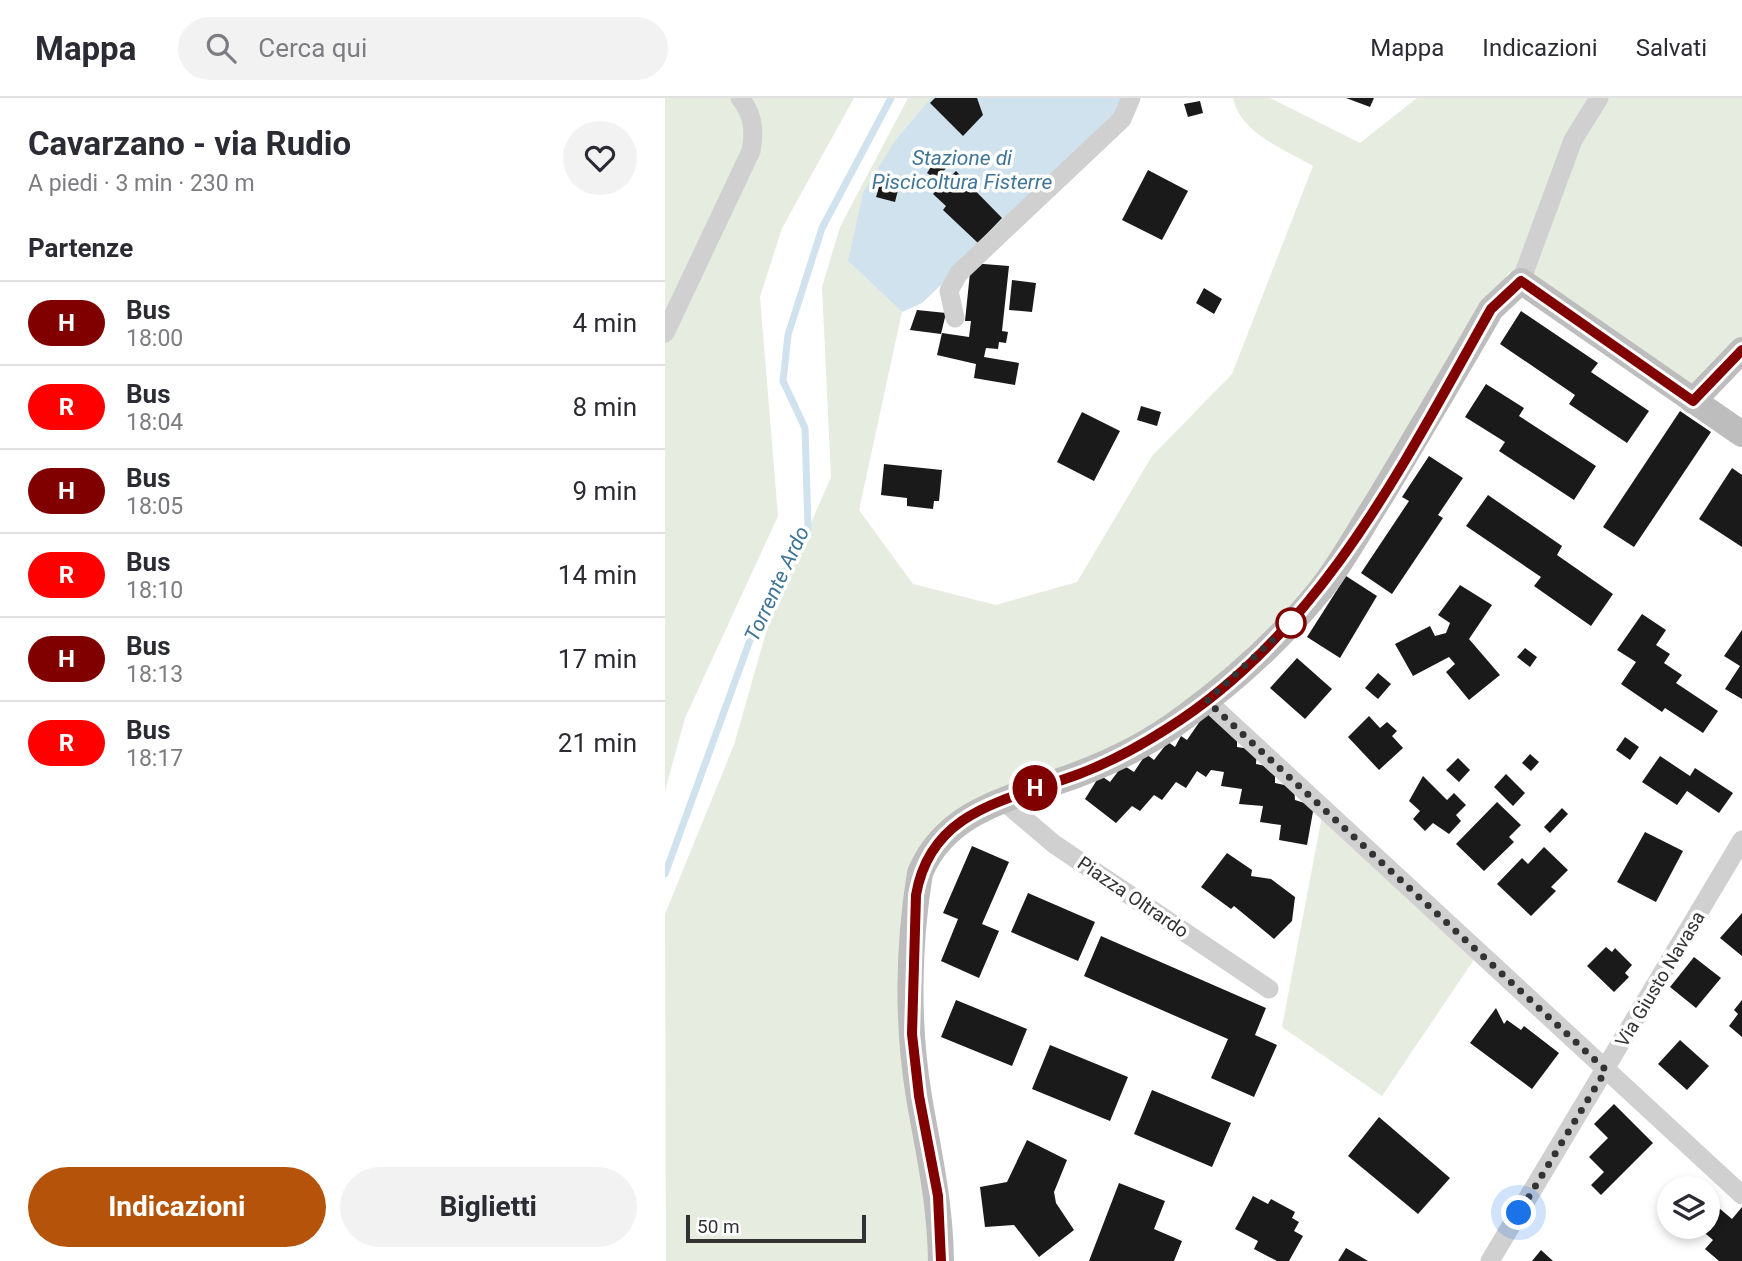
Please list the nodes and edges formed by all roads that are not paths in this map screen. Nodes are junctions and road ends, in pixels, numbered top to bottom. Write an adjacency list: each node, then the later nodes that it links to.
1 (740, 98): 6 (street)
2 (1131, 98): 5 (street)
3 (1599, 98): 4 (street)
4 (1521, 281): 8 (street); 10 (street)
5 (955, 318)
6 (665, 333)
7 (1742, 350): 8 (street)
8 (1693, 401): 9 (street)
9 (1742, 434)
10 (1207, 701): 11 (street); 14 (street)
11 (1001, 799): 13 (street, Piazza Oltrardo); 16 (street)
12 (1742, 840): 14 (street, Via Giusto Navasa)
13 (1269, 989)
14 (1606, 1070): 15 (street); 17 (street, Via Giusto Navasa)
15 (1742, 1195)
16 (941, 1261)
17 (1490, 1261)

